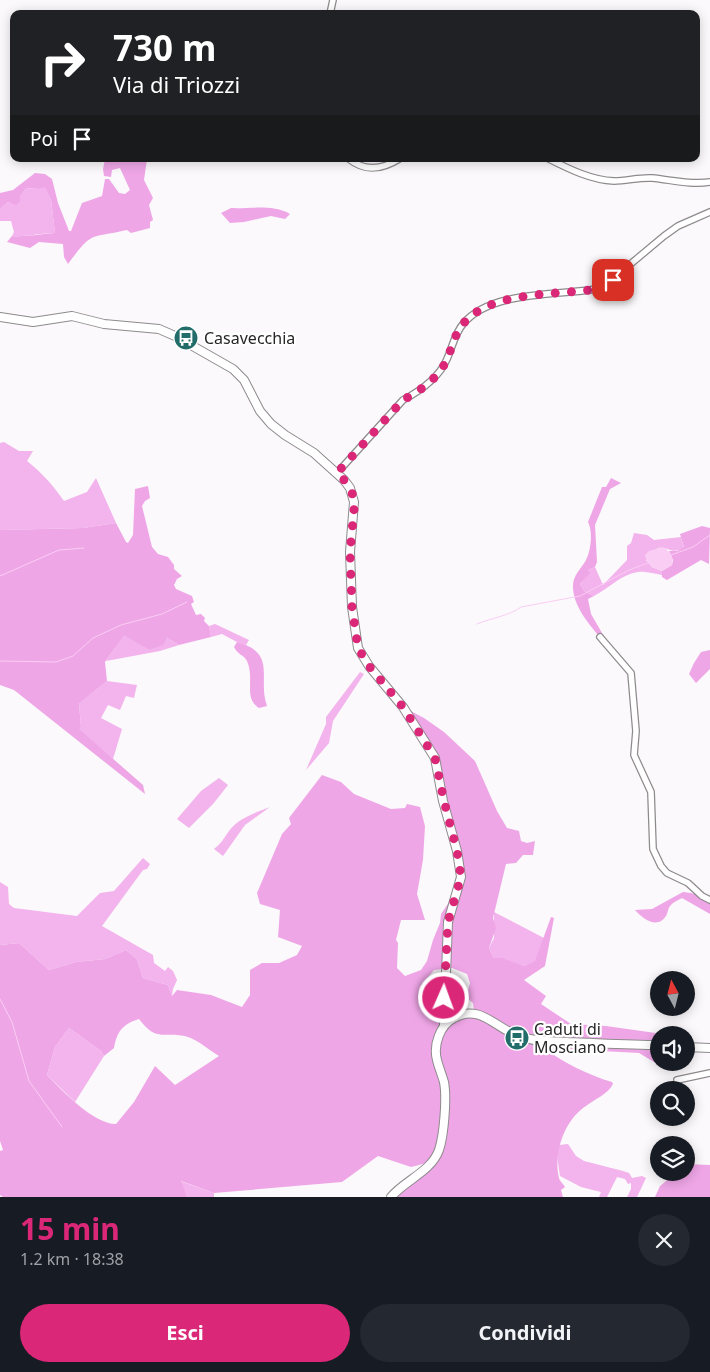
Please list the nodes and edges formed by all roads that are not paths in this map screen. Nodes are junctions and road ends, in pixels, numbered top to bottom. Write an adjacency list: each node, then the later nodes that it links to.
1 (354, 162): 2 (street)
2 (394, 162)
3 (555, 162): 4 (street)
4 (710, 182)
5 (710, 212): 7 (street)
6 (0, 317): 7 (street)
7 (337, 473): 10 (street)
8 (600, 637): 9 (street)
9 (710, 900)
10 (444, 998): 11 (street); 12 (street)
11 (462, 1014): 12 (street); 13 (street)
12 (444, 1025): 18 (street)
13 (650, 1045)
14 (695, 1047): 15 (street)
15 (710, 1048)
16 (710, 1073): 17 (street)
17 (677, 1080)
18 (391, 1197)

